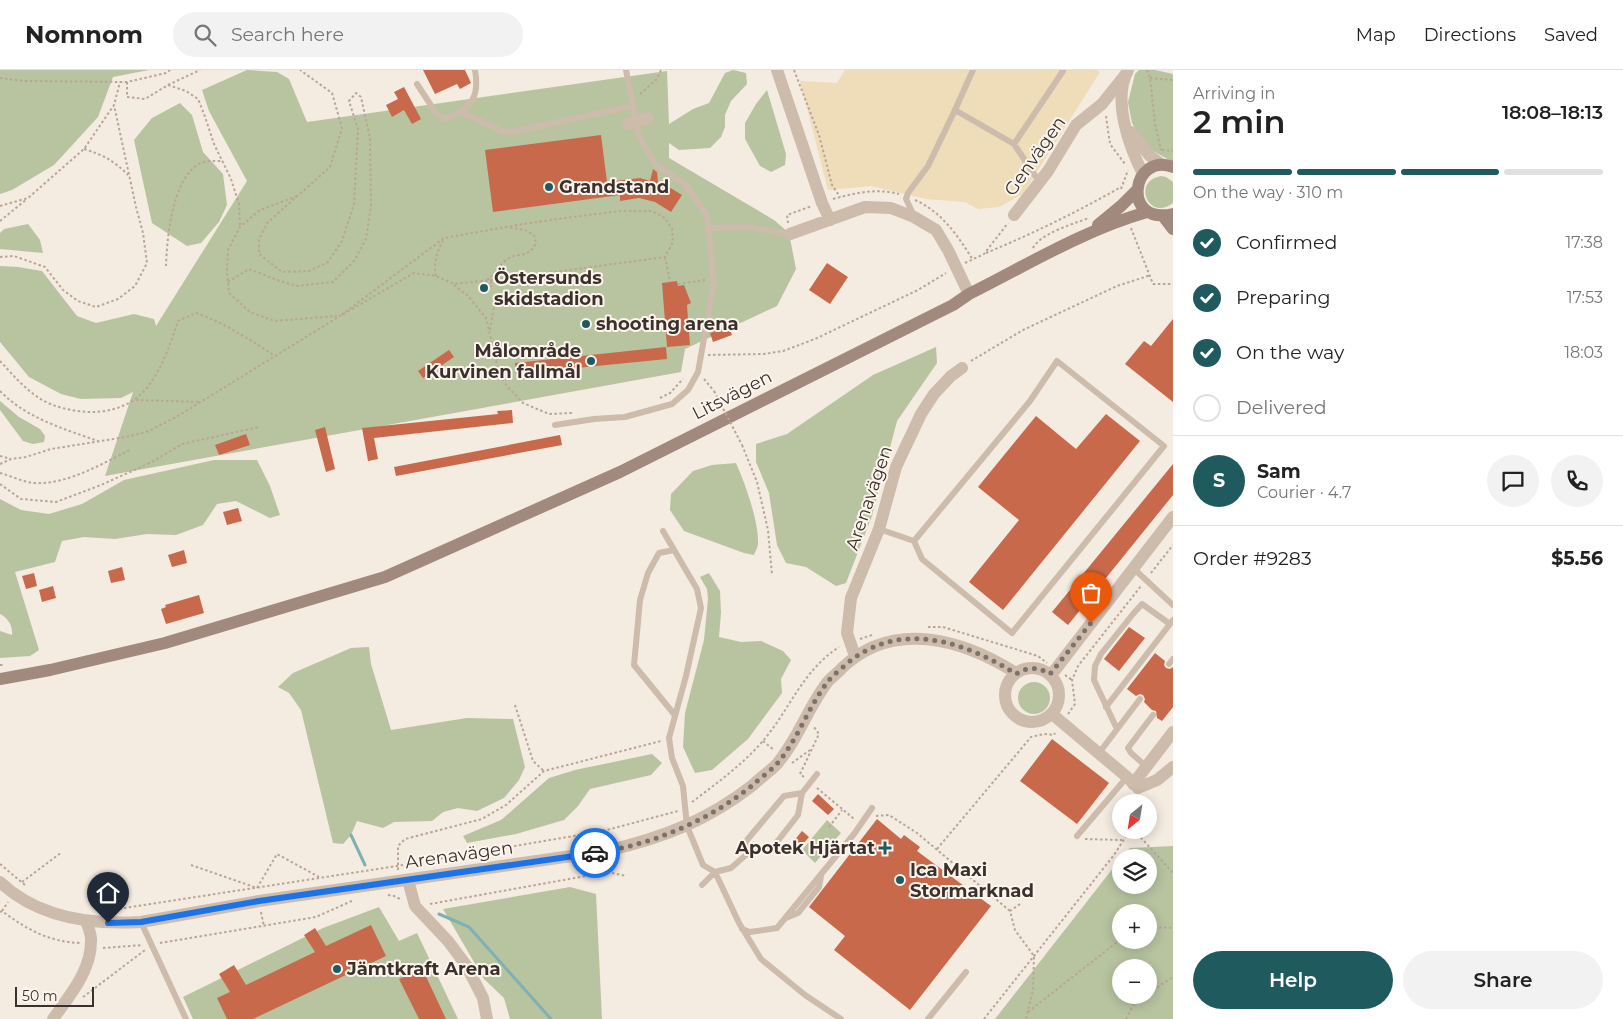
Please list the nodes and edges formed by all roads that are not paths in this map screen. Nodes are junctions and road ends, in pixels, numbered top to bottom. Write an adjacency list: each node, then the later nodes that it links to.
1 (475, 70): 10 (lane)
2 (626, 70): 8 (lane)
3 (778, 70): 23 (street)
4 (973, 70): 9 (lane)
5 (1062, 70): 14 (lane)
6 (1127, 72): 13 (street, Genvägen); 17 (street, Genvägen)
7 (417, 84): 10 (lane)
8 (632, 106): 10 (lane); 24 (lane)
9 (955, 110): 14 (lane); 22 (lane)
10 (461, 112)
11 (648, 118): 12 (street, bridge)
12 (628, 124)
13 (1125, 125): 15 (street); 16 (street, Genvägen)
14 (1014, 144): 17 (lane)
15 (1167, 166): 16 (main road)
16 (1143, 174): 18 (main road)
17 (1040, 183): 20 (street, Genvägen)
18 (1137, 190): 19 (main road); 26 (main road, Litsvägen)
19 (1147, 212): 21 (main road); 26 (main road, Litsvägen)
20 (1014, 215)
21 (1168, 215): 25 (main road)
22 (914, 217): 23 (street); 28 (street)
23 (830, 220): 27 (street)
24 (709, 228): 27 (lane); 30 (lane)
25 (1173, 229)
26 (1088, 233): 28 (main road, Litsvägen)
27 (790, 234)
28 (968, 294): 42 (main road, Litsvägen)
29 (962, 368): 32 (street, Arenavägen)
30 (555, 425)
31 (1173, 517): 36 (street)
32 (879, 529): 34 (lane); 39 (street, Arenavägen)
33 (664, 531): 35 (lane)
34 (914, 541): 34 (lane)
35 (674, 550): 45 (lane); 45 (lane)
36 (1133, 568): 37 (lane); 40 (street)
37 (1173, 605)
38 (1172, 622): 44 (lane); 44 (lane)
39 (855, 656): 41 (street, Arenavägen); 57 (street, Arenavägen)
40 (1052, 672): 41 (street); 47 (street)
41 (1016, 674): 47 (street)
42 (0, 679)
43 (1140, 699): 48 (lane)
44 (1106, 707): 48 (lane)
45 (674, 714): 57 (lane)
46 (1153, 715): 52 (lane)
47 (1057, 718): 50 (street)
48 (1117, 729): 50 (lane)
49 (1173, 732): 52 (street)
50 (1099, 753): 54 (street)
51 (1173, 766): 54 (street)
52 (1147, 767): 54 (street)
53 (817, 774): 55 (lane)
54 (1130, 780): 58 (lane)
55 (802, 793): 59 (lane); 59 (lane)
56 (872, 808): 66 (lane)
57 (687, 826): 60 (lane); 61 (street, Arenavägen)
58 (1076, 836)
59 (747, 854): 60 (lane)
60 (715, 872): 62 (lane); 66 (lane)
61 (408, 880): 65 (street, Arenavägen); 70 (street)
62 (702, 884)
63 (10, 888): 64 (street, Arenavägen)
64 (86, 921): 65 (street, Arenavägen); 68 (street)
65 (141, 922): 69 (lane)
66 (742, 929): 71 (lane)
67 (966, 972): 72 (lane)
68 (54, 1019)
69 (186, 1019)
70 (487, 1019)
71 (841, 1019)
72 (928, 1019)

